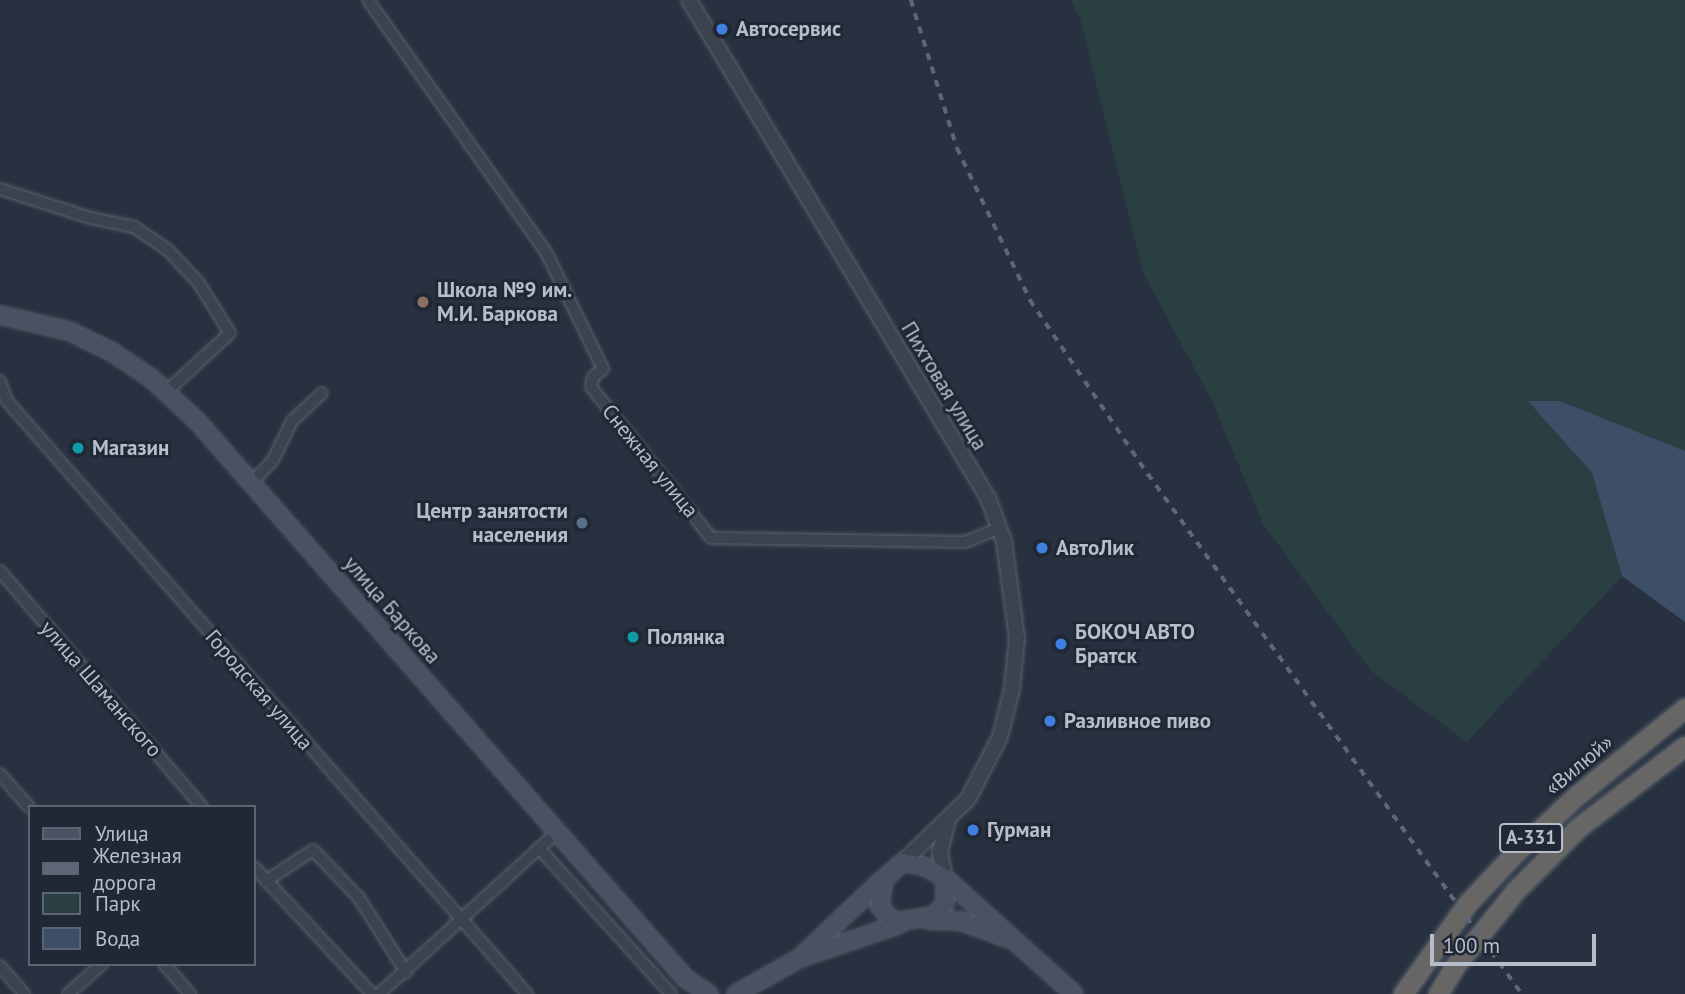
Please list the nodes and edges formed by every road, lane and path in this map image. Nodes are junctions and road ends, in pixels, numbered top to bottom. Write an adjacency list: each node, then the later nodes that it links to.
1 (368, 0): 9 (street, Снежная улица)
2 (689, 0): 9 (street, Пихтовая улица)
3 (0, 189): 6 (street)
4 (0, 315): 6 (main road, улица Баркова)
5 (0, 381): 25 (street, Городская улица)
6 (166, 392): 8 (main road, улица Баркова)
7 (321, 393): 8 (street)
8 (252, 482): 17 (main road, улица Баркова)
9 (1000, 528): 16 (street, Пихтовая улица)
10 (0, 571): 14 (street, улица Шаманского)
11 (1685, 708): 43 (highway, «Вилюй» / А-331)
12 (1685, 746): 44 (highway, А-331)
13 (0, 774): 15 (street)
14 (200, 805)
15 (28, 806)
16 (948, 819): 19 (street, Пихтовая улица); 22 (street, Пихтовая улица)
17 (558, 831): 18 (street); 40 (main road, улица Баркова)
18 (538, 848): 25 (street); 39 (street)
19 (903, 862): 21 (main road); 22 (main road)
20 (256, 869): 23 (street)
21 (884, 878): 26 (main road); 28 (main road)
22 (945, 878): 24 (main road); 27 (main road)
23 (266, 881): 32 (street); 36 (street)
24 (926, 920): 26 (main road); 27 (main road)
25 (462, 922): 32 (street); 38 (street, Городская улица)
26 (904, 924): 28 (main road)
27 (1016, 942): 42 (main road)
28 (800, 958): 41 (main road)
29 (0, 965): 33 (street)
30 (100, 966): 34 (street)
31 (166, 966): 35 (street)
32 (406, 972): 37 (street)
33 (24, 994)
34 (68, 994)
35 (190, 994)
36 (372, 994)
37 (379, 994)
38 (527, 994)
39 (671, 994)
40 (709, 994)
41 (736, 994)
42 (1073, 994)
43 (1403, 994)
44 (1438, 994)

